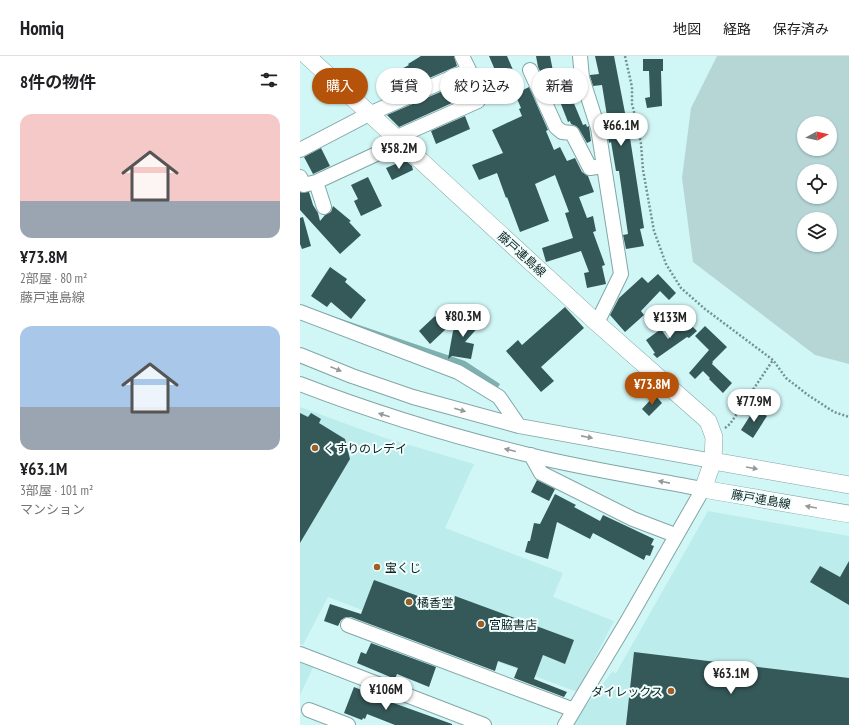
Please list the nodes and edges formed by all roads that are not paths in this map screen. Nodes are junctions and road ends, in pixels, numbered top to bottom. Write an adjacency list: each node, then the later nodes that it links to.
1 (307, 56): 6 (main road, 藤戸連島線)
2 (462, 56): 6 (street)
3 (580, 56): 9 (street)
4 (530, 70): 9 (street)
5 (472, 104): 7 (street)
6 (369, 114): 7 (main road, 藤戸連島線); 8 (street)
7 (398, 140): 11 (street); 14 (main road, 藤戸連島線)
8 (300, 150)
9 (603, 166): 14 (street)
10 (300, 177): 11 (street)
11 (316, 182): 12 (street)
12 (324, 207)
13 (300, 312): 17 (street)
14 (597, 323): 19 (main road, 藤戸連島線)
15 (300, 355): 17 (street, one-way to 17)
16 (300, 384): 18 (street, one-way to 16)
17 (519, 426): 19 (street, one-way to 19)
18 (531, 455): 21 (street, one-way to 18); 23 (street)
19 (713, 461): 20 (main road, one-way to 20); 21 (main road, 藤戸連島線)
20 (849, 485)
21 (703, 489): 22 (main road, 藤戸連島線, one-way to 21); 23 (street)
22 (849, 514)
23 (675, 535): 27 (street)
24 (348, 625): 27 (street)
25 (300, 654): 29 (street)
26 (309, 710): 28 (street)
27 (574, 710): 30 (street)
28 (348, 725)
29 (484, 725)
30 (565, 725)

